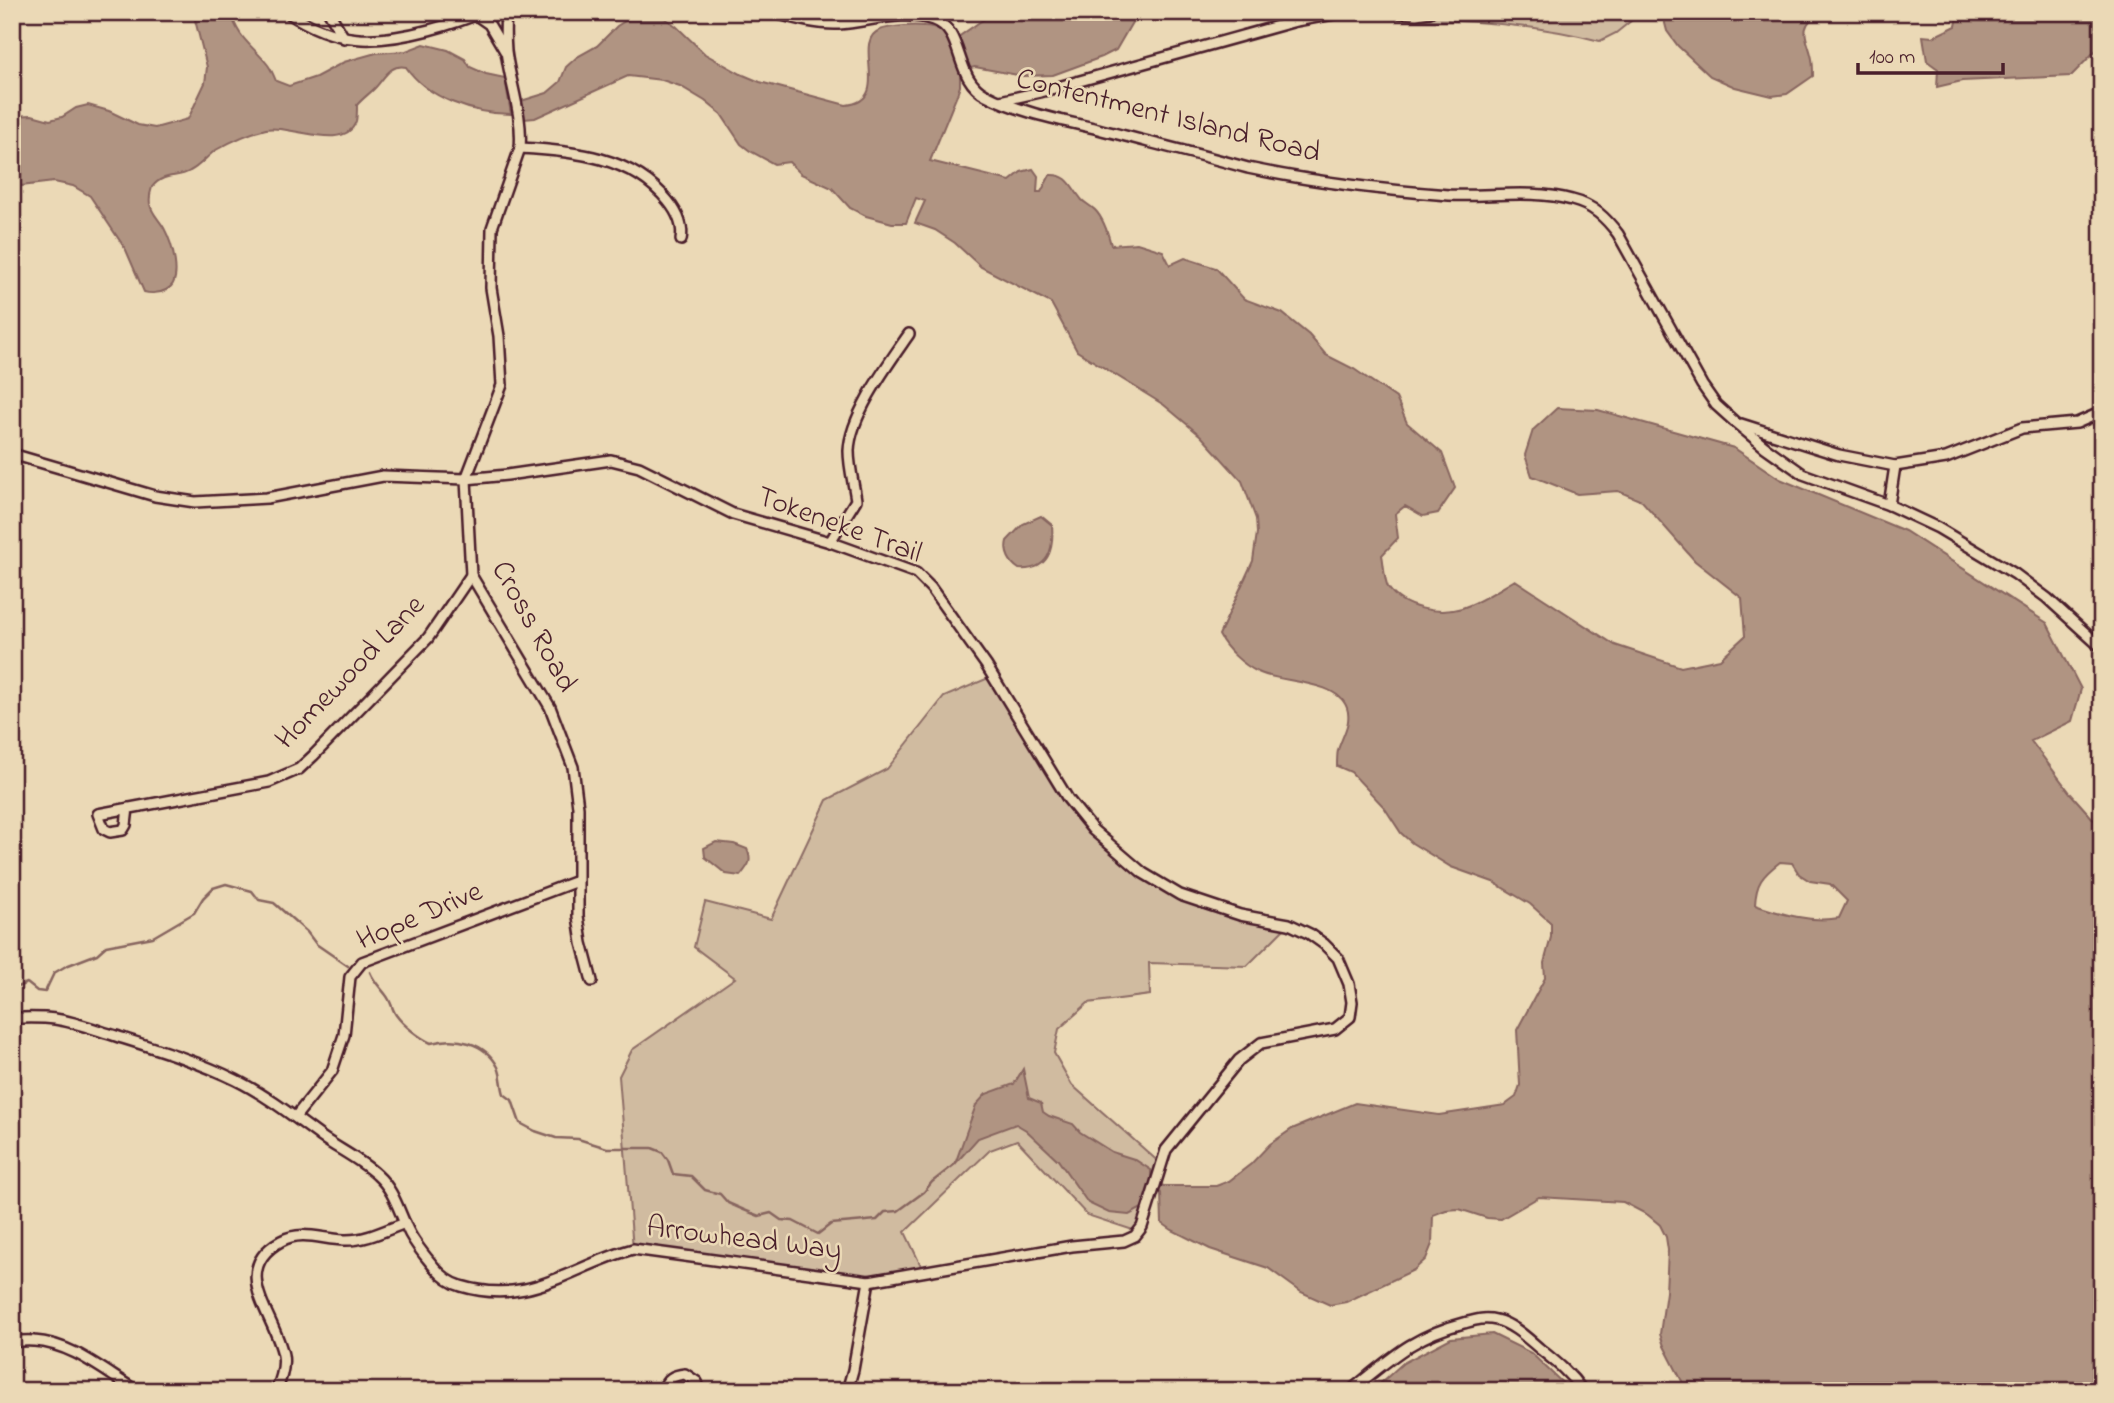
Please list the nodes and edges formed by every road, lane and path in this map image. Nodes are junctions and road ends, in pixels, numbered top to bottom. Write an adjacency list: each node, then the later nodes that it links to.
1 (287, 12): 10 (street)
2 (329, 12): 10 (street)
3 (506, 12): 11 (street, Cross Road)
4 (771, 12): 9 (street)
5 (1344, 12): 12 (street)
6 (1384, 12): 7 (street)
7 (1430, 12)
8 (479, 14): 10 (street); 11 (street, Cross Road)
9 (869, 16): 12 (street, Contentment Island Road)
10 (344, 38)
11 (507, 53): 13 (street, Cross Road)
12 (1000, 101): 17 (street, Contentment Island Road)
13 (520, 148): 14 (street); 20 (street, Cross Road)
14 (681, 240)
15 (909, 334): 22 (street)
16 (2102, 412): 19 (street)
17 (1736, 423): 19 (street); 21 (street, Contentment Island Road)
18 (12, 454): 20 (street, Tokeneke Trail)
19 (1895, 466): 21 (street)
20 (466, 479): 22 (street, Tokeneke Trail); 23 (street, Cross Road)
21 (1889, 505): 24 (street, Contentment Island Road)
22 (830, 542): 30 (street, Tokeneke Trail)
23 (471, 575): 25 (street, Homewood Lane); 26 (street, Cross Road)
24 (2102, 648)
25 (128, 808)
26 (577, 881): 27 (street, Cross Road); 29 (street, Hope Drive)
27 (592, 981)
28 (12, 1018): 29 (street, Arrowhead Way)
29 (296, 1116): 31 (street, Arrowhead Way)
30 (1157, 1181): 32 (street, Arrowhead Way)
31 (405, 1223): 32 (street, Arrowhead Way); 36 (street)
32 (869, 1281): 39 (street)
33 (12, 1342): 35 (street)
34 (1582, 1390): 40 (street)
35 (137, 1391)
36 (276, 1391)
37 (663, 1391): 38 (street)
38 (700, 1391)
39 (846, 1391)
40 (1350, 1391)

